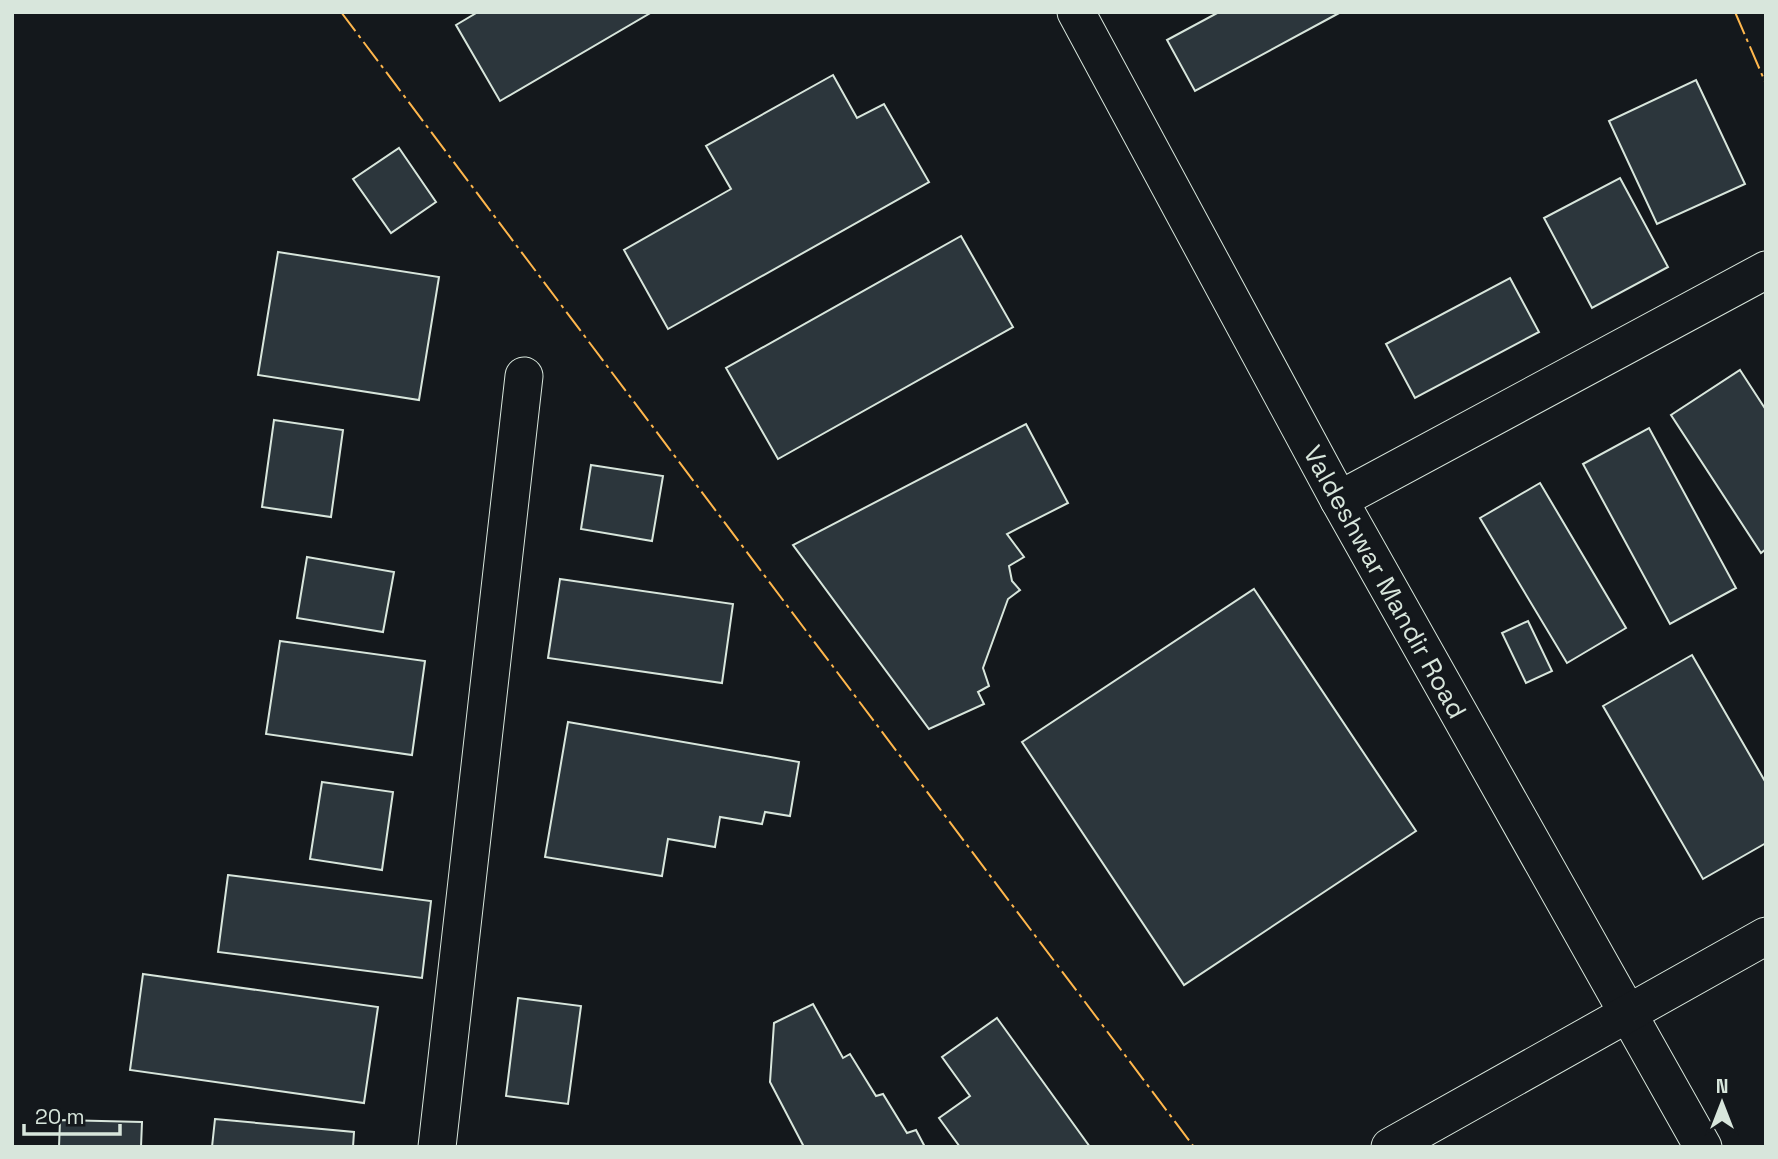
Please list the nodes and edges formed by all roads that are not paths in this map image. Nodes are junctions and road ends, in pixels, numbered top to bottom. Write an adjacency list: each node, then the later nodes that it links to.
1 (1076, 12): 4 (street, Valdeshwar Mandir Road)
2 (1766, 270): 4 (street)
3 (524, 376): 7 (street)
4 (1339, 500): 6 (street, Valdeshwar Mandir Road)
5 (1766, 936): 6 (street)
6 (1627, 1015): 8 (street); 9 (street, Valdeshwar Mandir Road)
7 (437, 1147)
8 (1390, 1147)
9 (1703, 1147)

